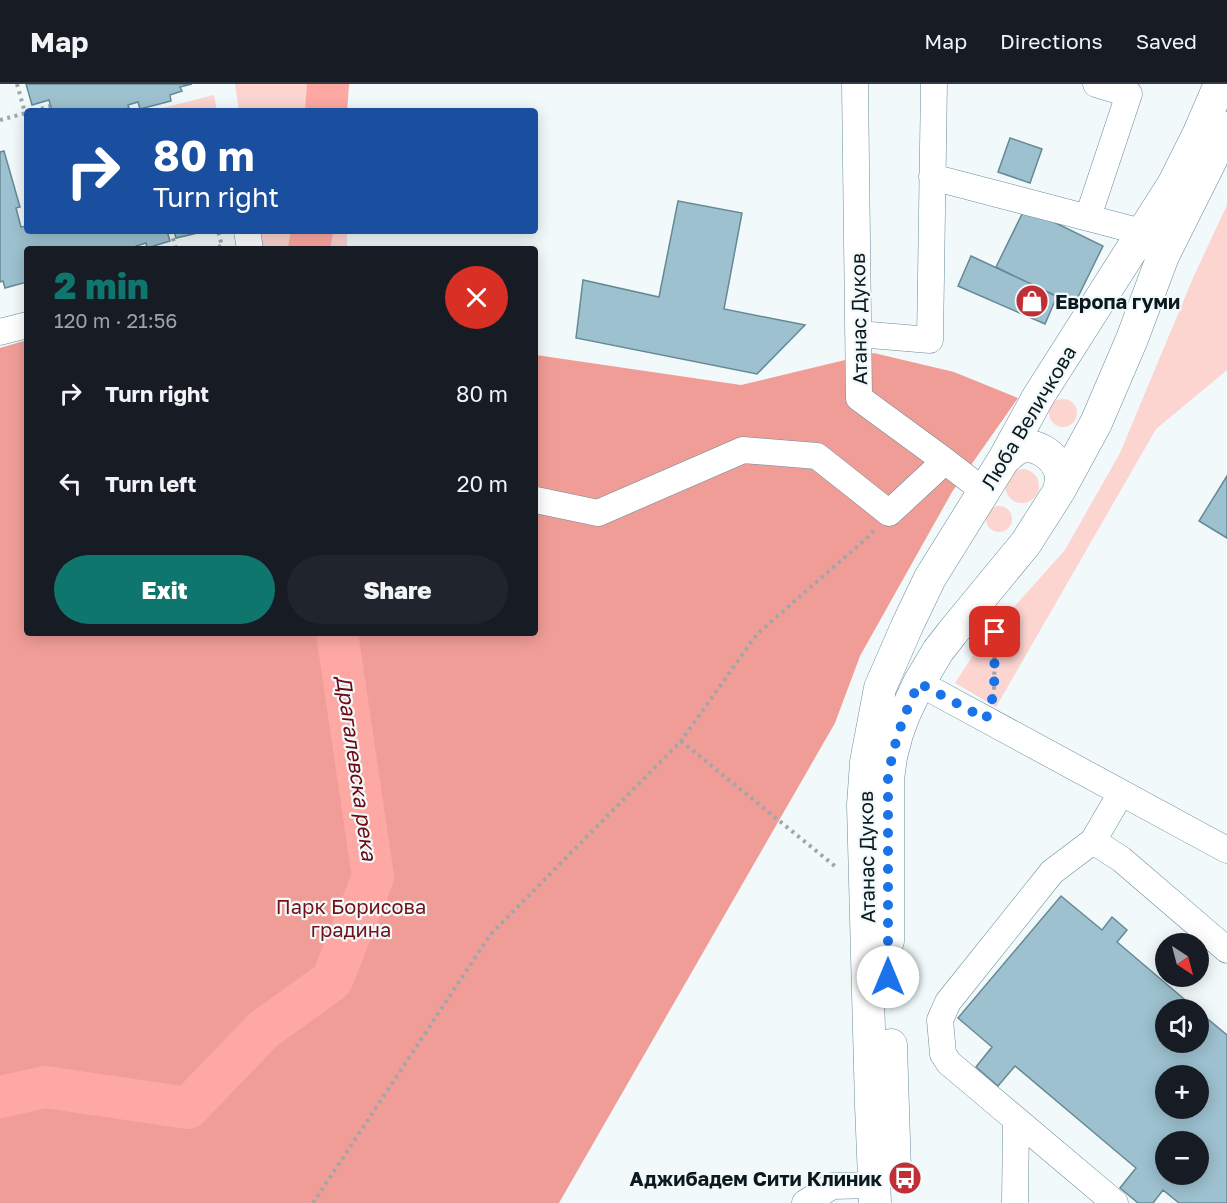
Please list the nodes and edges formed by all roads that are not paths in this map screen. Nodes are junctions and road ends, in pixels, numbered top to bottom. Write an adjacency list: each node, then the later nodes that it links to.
1 (855, 84): 11 (street, Атанас Дуков)
2 (934, 84): 6 (street)
3 (1096, 84): 7 (street)
4 (1220, 84): 8 (main road, Люба Величкова)
5 (1227, 128): 15 (main road)
6 (933, 177): 7 (street); 11 (street)
7 (1088, 217): 8 (street)
8 (1142, 232): 12 (main road, Люба Величкова)
9 (24, 326): 10 (street)
10 (0, 332)
11 (858, 334): 13 (street, Атанас Дуков)
12 (1004, 459): 14 (main road, Люба Величкова); 15 (main road)
13 (945, 461): 14 (street, Атанас Дуков); 16 (street)
14 (984, 491): 17 (main road, Люба Величкова)
15 (1059, 491): 18 (main road)
16 (538, 500)
17 (930, 578): 18 (main road); 20 (main road, Люба Величкова)
18 (984, 615): 19 (main road)
19 (919, 683): 21 (street); 26 (main road, Атанас Дуков)
20 (866, 762): 26 (main road, Атанас Дуков)
21 (1121, 793): 22 (street); 23 (street)
22 (1093, 841): 24 (street); 25 (street)
23 (1227, 850)
24 (1227, 950)
25 (1016, 1120): 28 (street); 29 (street)
26 (882, 1197): 27 (street)
27 (805, 1203)
28 (1015, 1203)
29 (1114, 1203)

